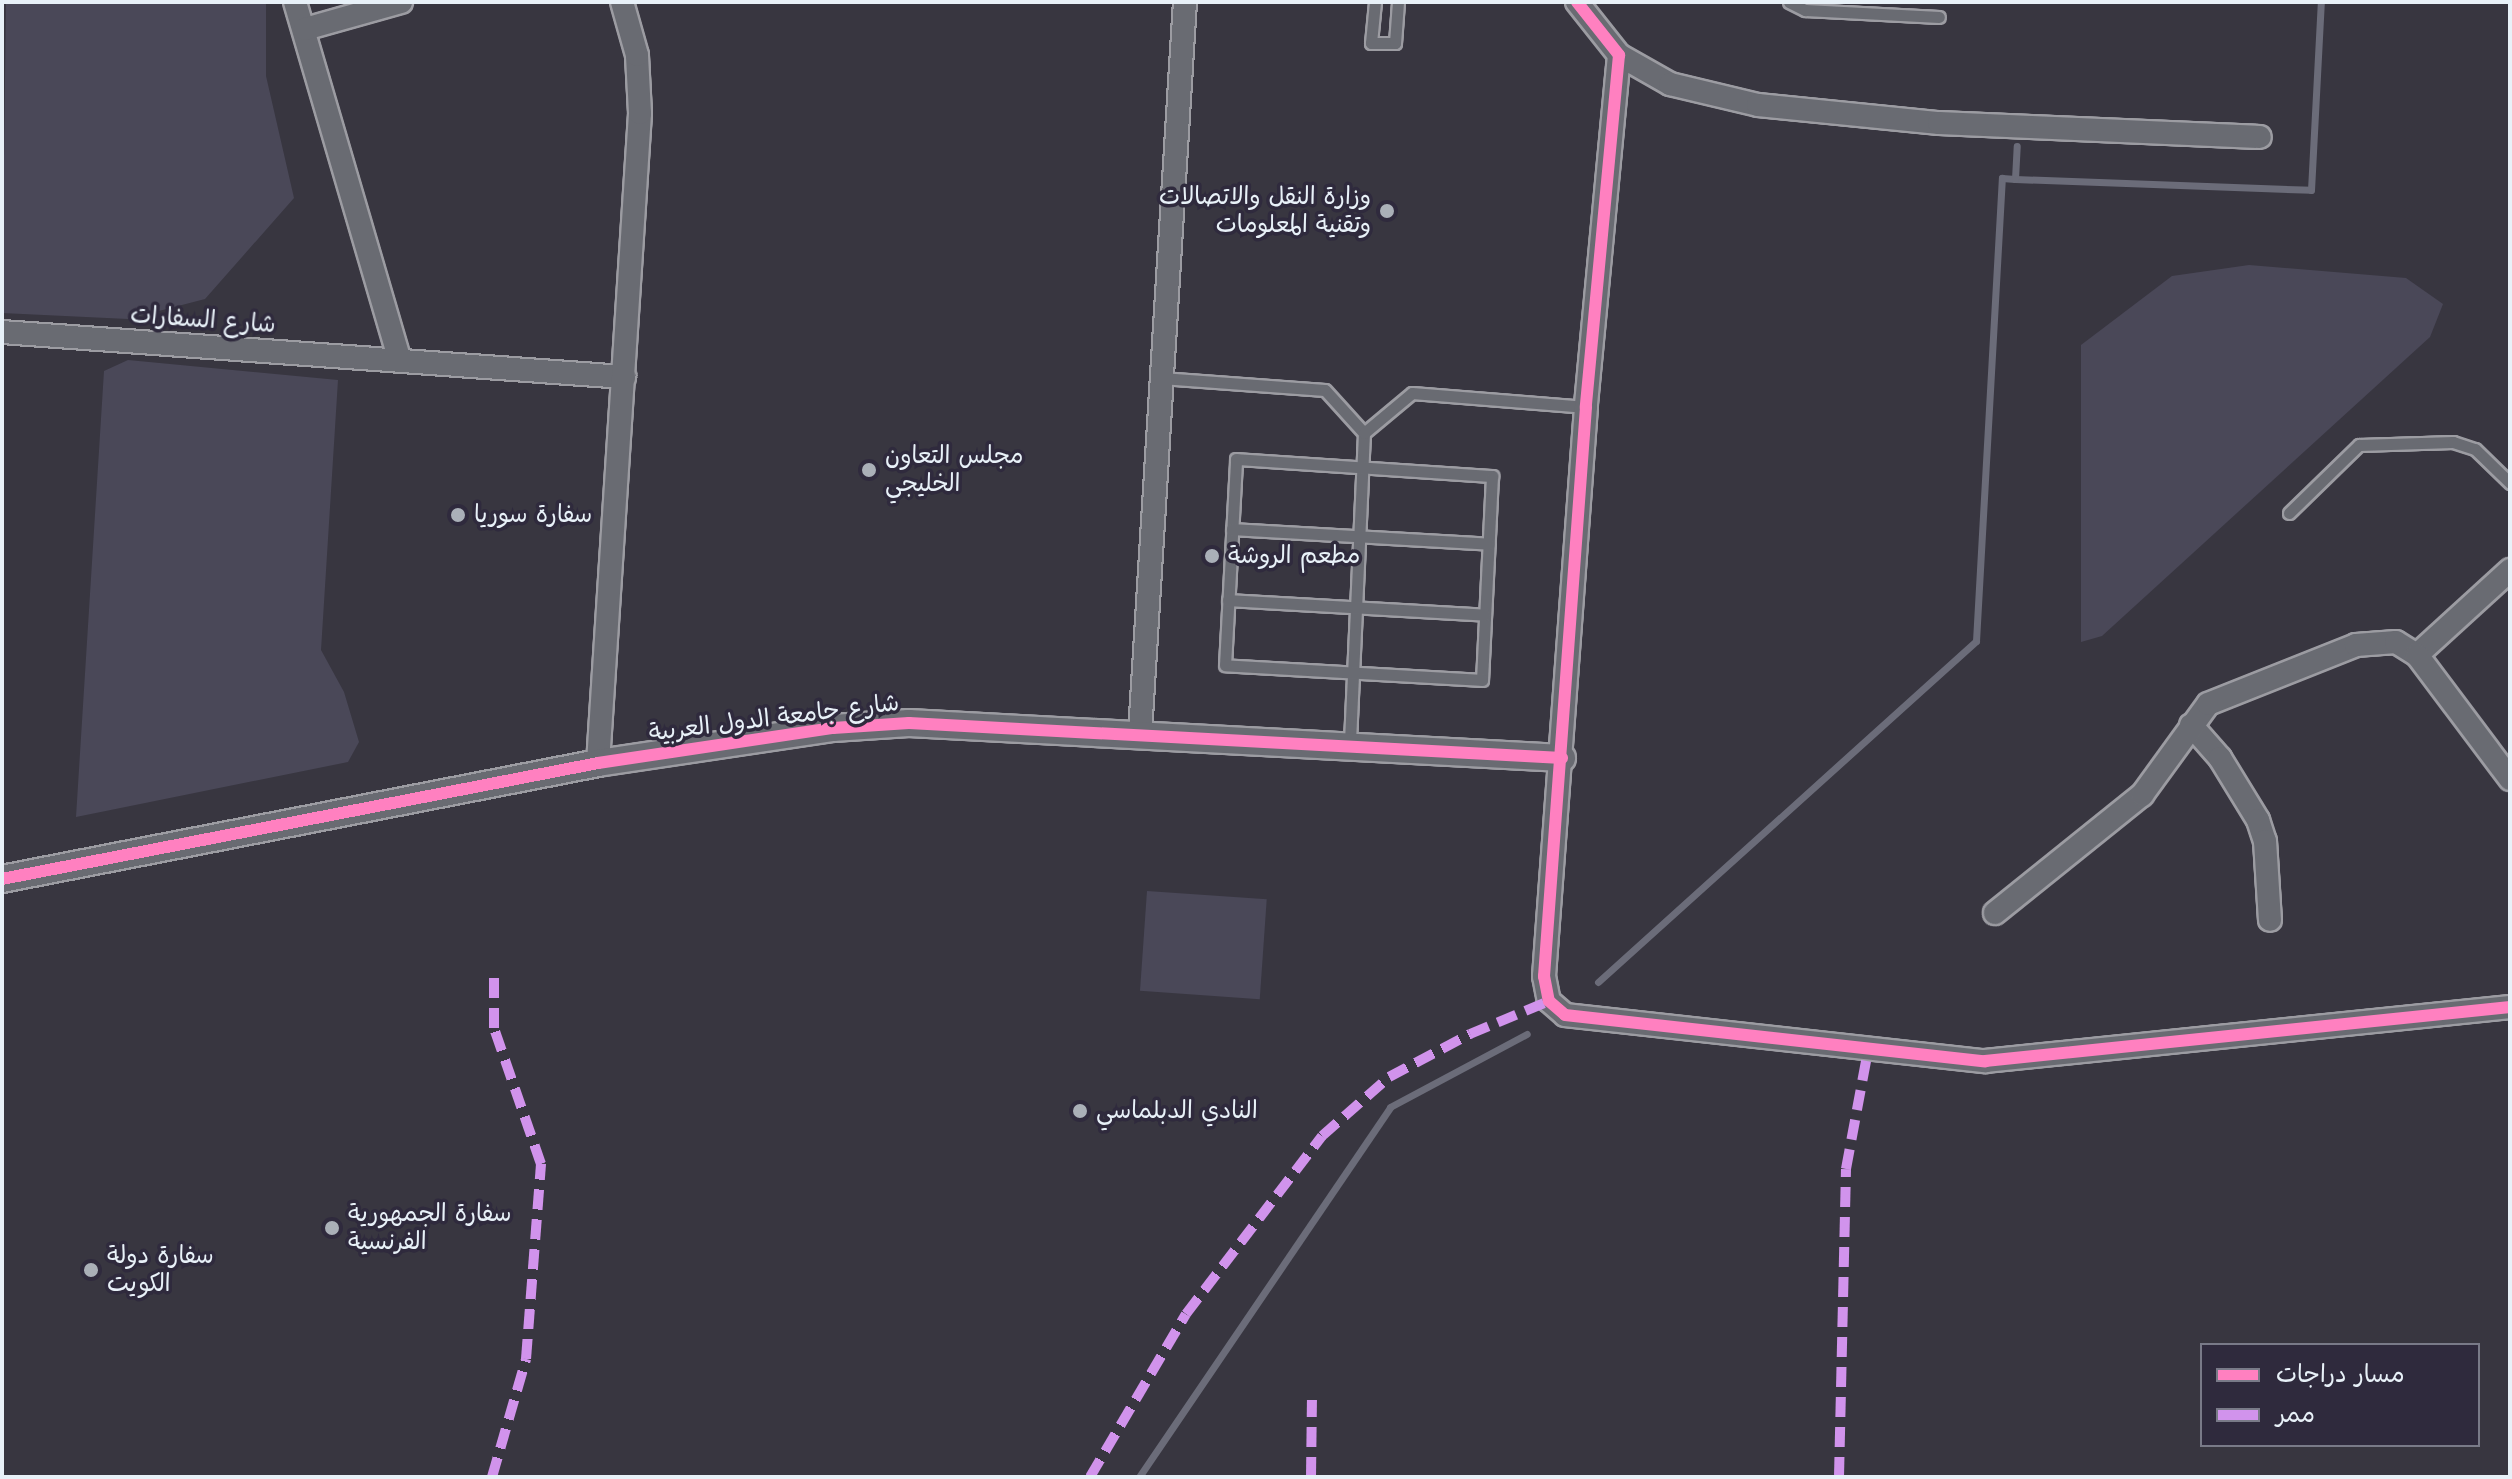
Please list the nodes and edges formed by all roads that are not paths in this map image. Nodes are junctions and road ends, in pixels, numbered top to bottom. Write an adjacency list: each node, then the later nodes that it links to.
1 (295, 2): 10 (street)
2 (401, 2): 10 (street)
3 (622, 2): 15 (street)
4 (1185, 2): 16 (street)
5 (1375, 2): 6 (lane)
6 (1398, 2)
7 (1577, 2): 11 (street)
8 (1789, 2): 9 (lane)
9 (1939, 17)
10 (305, 29): 14 (street)
11 (1619, 55): 12 (street); 17 (street)
12 (2260, 137)
13 (2, 332): 14 (street, شارع السفارات)
14 (400, 360): 15 (street, شارع السفارات)
15 (624, 377): 35 (street)
16 (1161, 378): 18 (lane); 32 (street)
17 (1586, 407): 18 (lane); 34 (street)
18 (1364, 433): 19 (lane)
19 (1362, 467): 22 (lane); 23 (lane); 24 (lane)
20 (2510, 483): 21 (lane)
21 (2289, 513)
22 (1232, 529): 23 (lane); 26 (lane)
23 (1359, 536): 24 (lane); 27 (lane)
24 (1489, 544): 28 (lane)
25 (2510, 570): 29 (street)
26 (1228, 600): 27 (lane); 30 (lane)
27 (1356, 607): 28 (lane); 30 (lane)
28 (1485, 615): 30 (lane)
29 (2417, 655): 31 (street); 36 (street)
30 (1353, 672): 33 (lane)
31 (2191, 725): 38 (street); 39 (street)
32 (1140, 733): 33 (street, شارع جامعة الدول العربية); 35 (street, شارع جامعة الدول العربية)
33 (1350, 745): 34 (street, شارع جامعة الدول العربية)
34 (1562, 758): 40 (street)
35 (598, 763): 37 (street, شارع جامعة الدول العربية)
36 (2510, 779)
37 (2, 879)
38 (1995, 913)
39 (2270, 920)
40 (2510, 1007)

